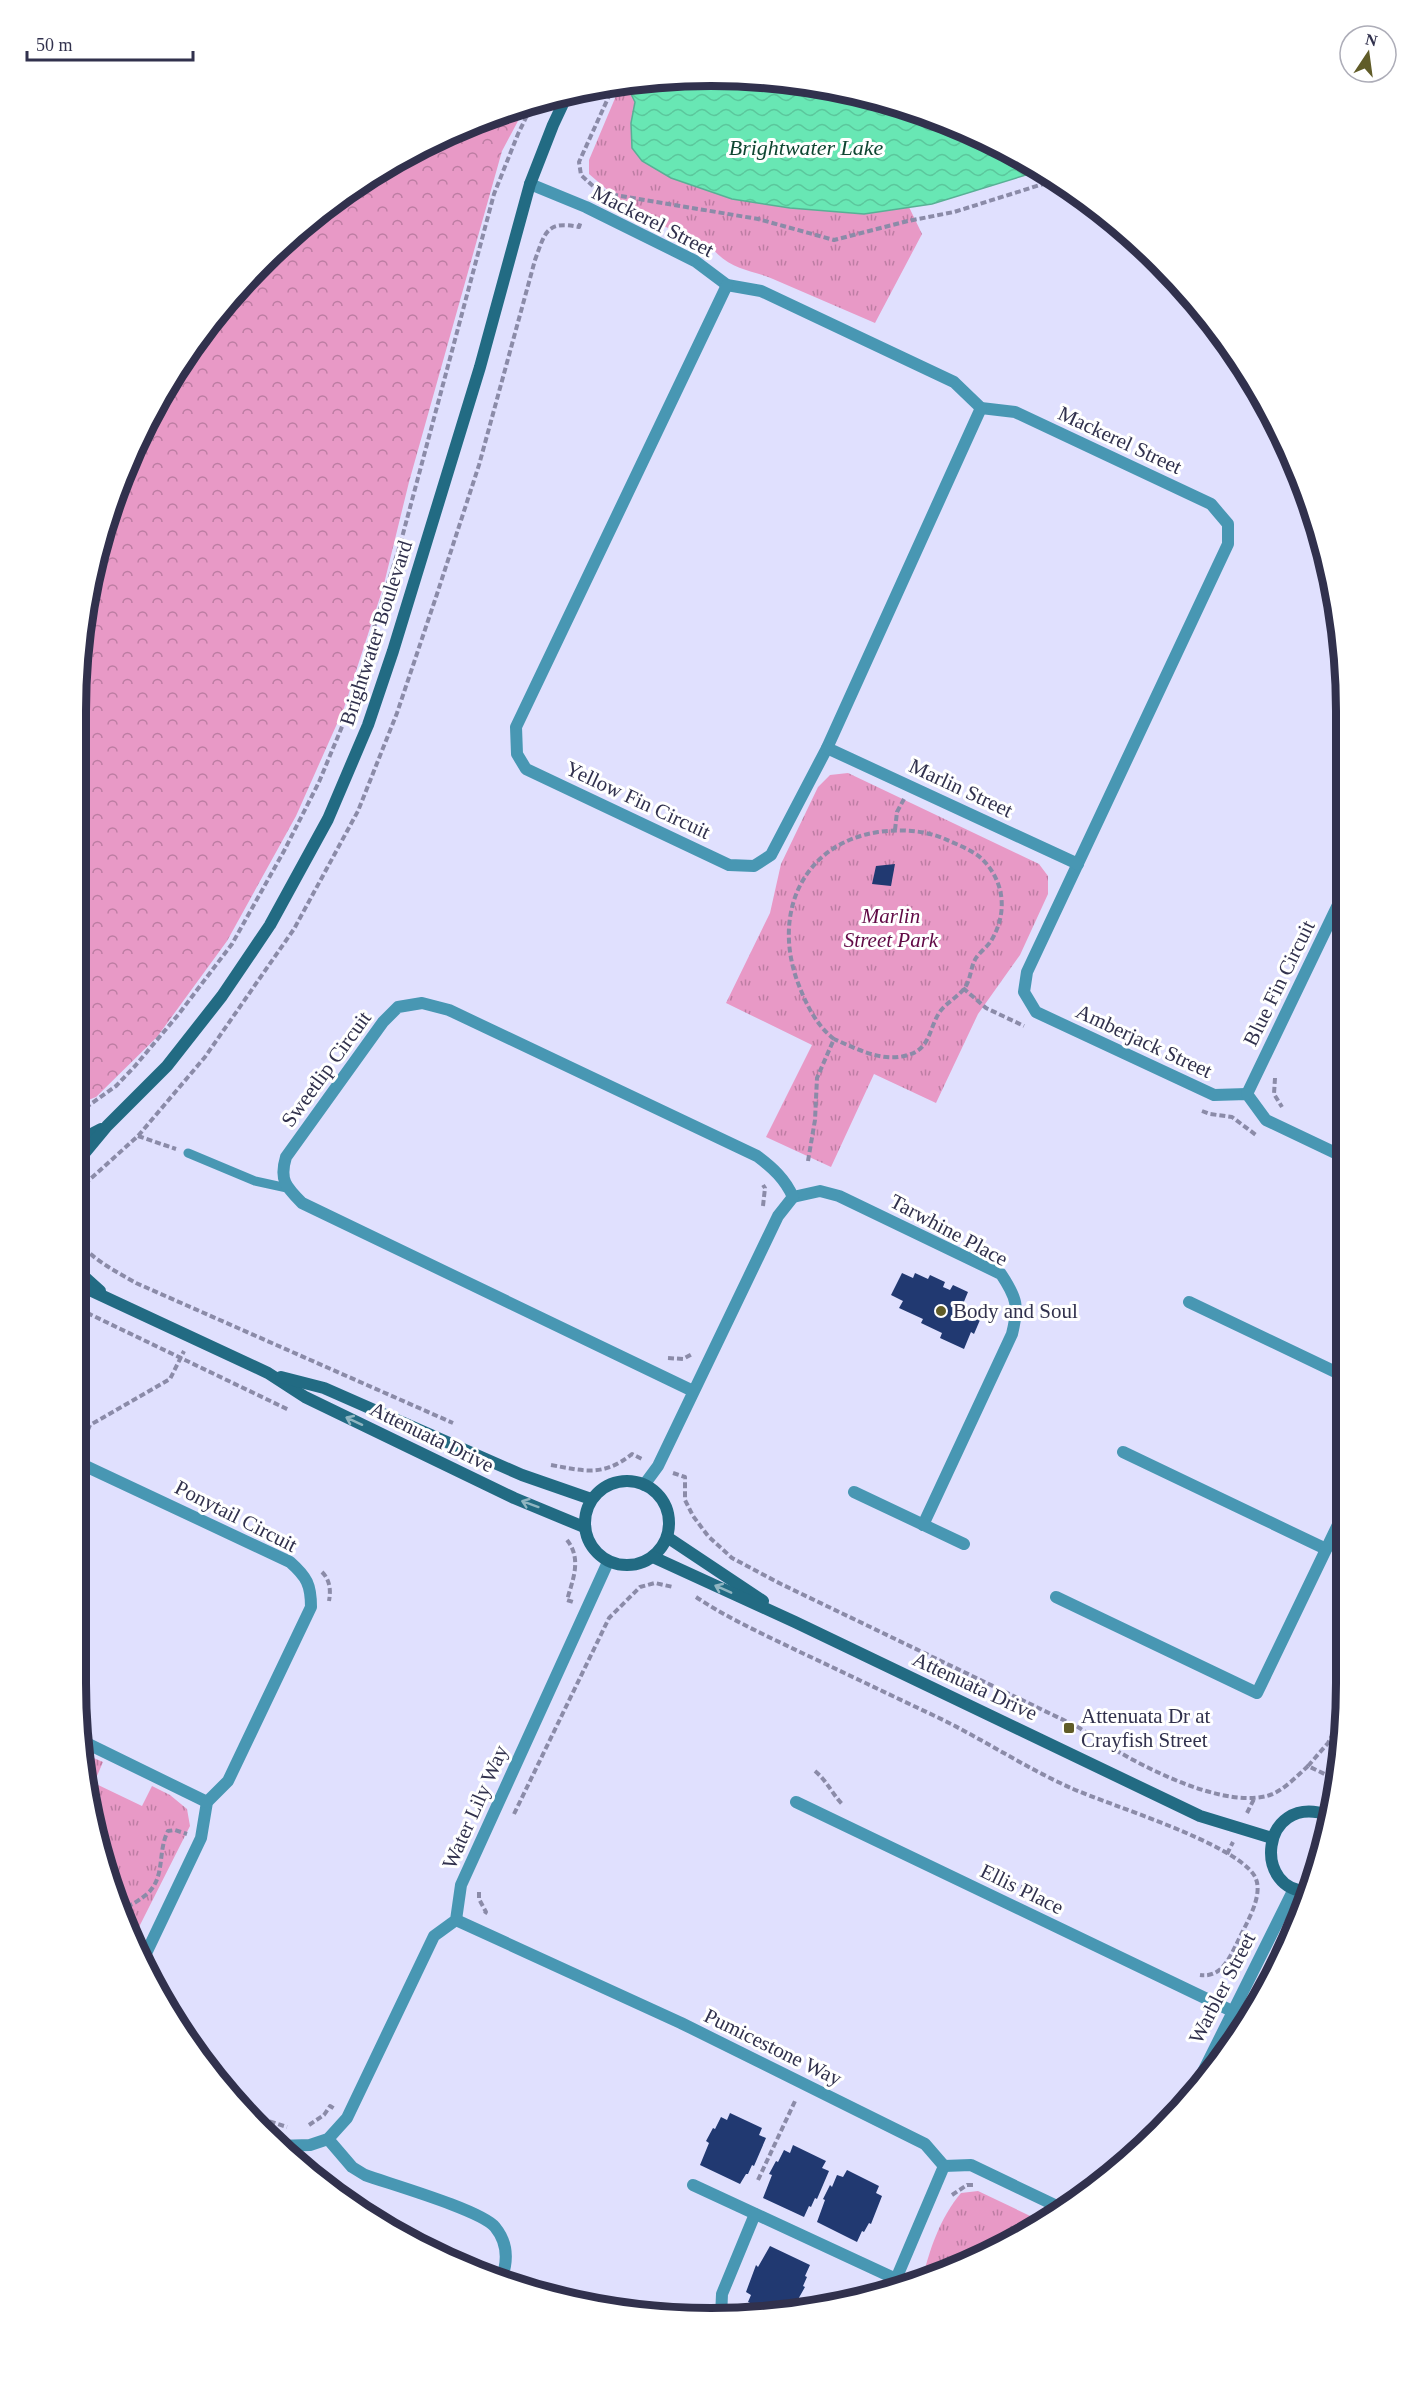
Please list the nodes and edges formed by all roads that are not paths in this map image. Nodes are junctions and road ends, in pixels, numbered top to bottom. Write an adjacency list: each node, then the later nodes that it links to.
1 (563, 104): 2 (street, Brightwater Boulevard)
2 (530, 184): 3 (street, Mackerel Street); 10 (street, Brightwater Boulevard)
3 (727, 285): 4 (street, Mackerel Street); 5 (street, Yellow Fin Circuit)
4 (981, 408): 5 (street, Yellow Fin Circuit); 6 (street, Mackerel Street)
5 (827, 748): 6 (street, Marlin Street)
6 (1078, 864): 8 (street, Mackerel Street)
7 (1336, 909): 9 (street, Blue Fin Circuit)
8 (1024, 992): 9 (street, Amberjack Street)
9 (1247, 1094): 14 (street)
10 (107, 1126): 11 (street, Brightwater Boulevard); 12 (street, Brightwater Boulevard)
11 (86, 1137)
12 (86, 1151)
13 (188, 1153): 15 (lane)
14 (1336, 1153)
15 (287, 1188): 16 (street, Sweetlip Circuit); 23 (street)
16 (793, 1197): 23 (street); 29 (street, Tarwhine Place)
17 (86, 1278): 19 (street, Attenuata Drive)
18 (86, 1289): 19 (street, Attenuata Drive)
19 (105, 1296): 22 (street, Attenuata Drive)
20 (1189, 1302): 21 (street)
21 (1336, 1372)
22 (268, 1374): 28 (street, Attenuata Drive); 30 (street, Attenuata Drive, one-way to 22)
23 (693, 1391): 26 (street)
24 (1123, 1452): 34 (street)
25 (86, 1466): 40 (street, Ponytail Circuit)
26 (644, 1485): 28 (street); 32 (street)
27 (854, 1492): 29 (street)
28 (591, 1499): 30 (street)
29 (923, 1525): 33 (street)
30 (584, 1527): 36 (street)
31 (1336, 1528): 34 (street)
32 (667, 1537): 35 (street); 38 (street, Attenuata Drive)
33 (964, 1544)
34 (1326, 1549): 37 (street)
35 (652, 1557): 36 (street); 38 (street, Attenuata Drive, one-way to 35)
36 (608, 1562): 46 (street, Water Lily Way)
37 (1056, 1597)
38 (795, 1622): 43 (street, Attenuata Drive)
39 (89, 1744): 40 (street)
40 (207, 1802): 47 (street)
41 (796, 1802): 48 (street, Ellis Place)
42 (1323, 1811): 43 (street)
43 (1272, 1838): 44 (street)
44 (1294, 1888): 45 (street); 48 (street, Warbler Street)
45 (1301, 1890)
46 (456, 1920): 50 (street); 52 (street, Pumicestone Way)
47 (147, 1952)
48 (1232, 2011): 49 (street, Warbler Street)
49 (1204, 2068)
50 (328, 2139): 51 (street); 56 (street)
51 (291, 2146)
52 (944, 2166): 54 (street); 57 (street)
53 (693, 2185): 55 (street)
54 (1055, 2205)
55 (755, 2214): 58 (street); 59 (street)
56 (502, 2272)
57 (898, 2279)
58 (891, 2281)
59 (721, 2308)

